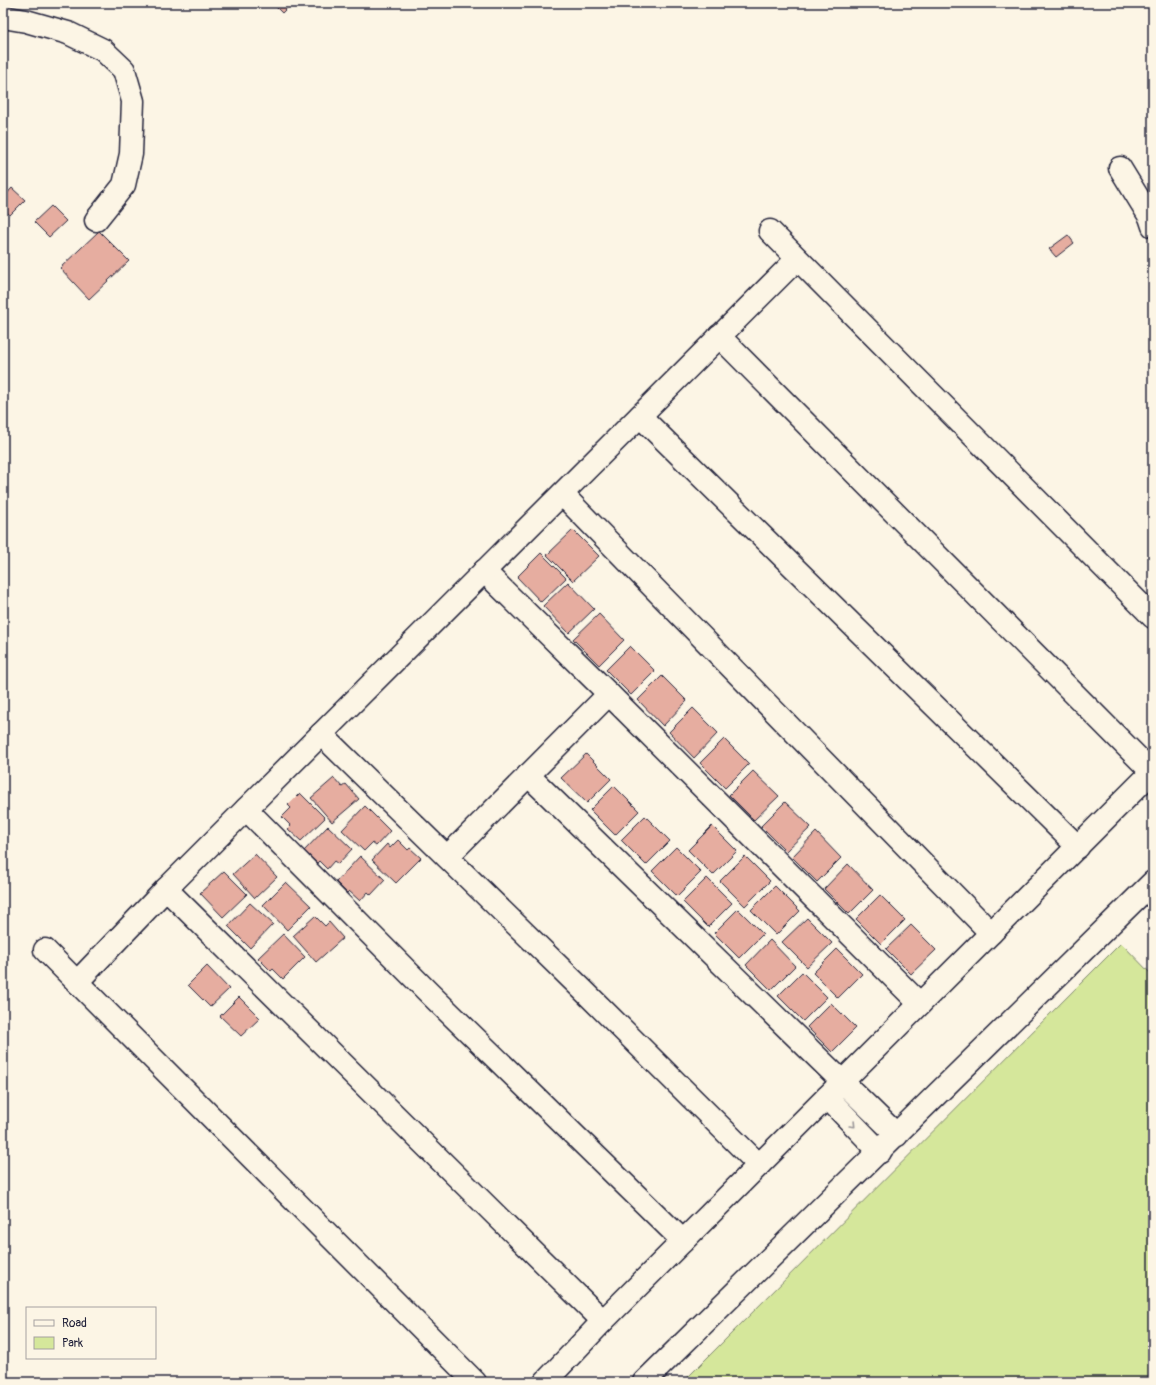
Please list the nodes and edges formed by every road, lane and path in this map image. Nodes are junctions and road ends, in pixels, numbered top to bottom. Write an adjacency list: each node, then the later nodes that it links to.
1 (3, 17): 3 (street)
2 (1120, 168): 4 (street)
3 (96, 220)
4 (1153, 226)
5 (770, 231): 6 (street)
6 (797, 259): 7 (street); 11 (street)
7 (719, 336): 8 (street); 14 (street)
8 (640, 416): 9 (street); 17 (street)
9 (562, 494): 10 (street); 21 (street)
10 (484, 571): 12 (street); 13 (street)
11 (1153, 617)
12 (609, 694): 15 (street); 24 (street)
13 (321, 734): 16 (street); 18 (street)
14 (1153, 772): 17 (street)
15 (528, 775): 18 (street); 25 (street)
16 (246, 809): 20 (street); 30 (street)
17 (1078, 847): 21 (street)
18 (447, 857): 29 (street)
19 (1153, 882): 27 (street)
20 (166, 889): 23 (street); 31 (street)
21 (991, 933): 24 (street)
22 (45, 950): 23 (street)
23 (77, 982): 32 (street)
24 (920, 1004): 25 (street)
25 (843, 1082): 26 (street); 27 (street)
26 (827, 1098): 28 (street, one-way to 28); 29 (street)
27 (897, 1135): 28 (street)
28 (880, 1152): 34 (street)
29 (759, 1165): 30 (street)
30 (683, 1241): 31 (street)
31 (603, 1321): 33 (street)
32 (475, 1382)
33 (545, 1382)
34 (644, 1382)

